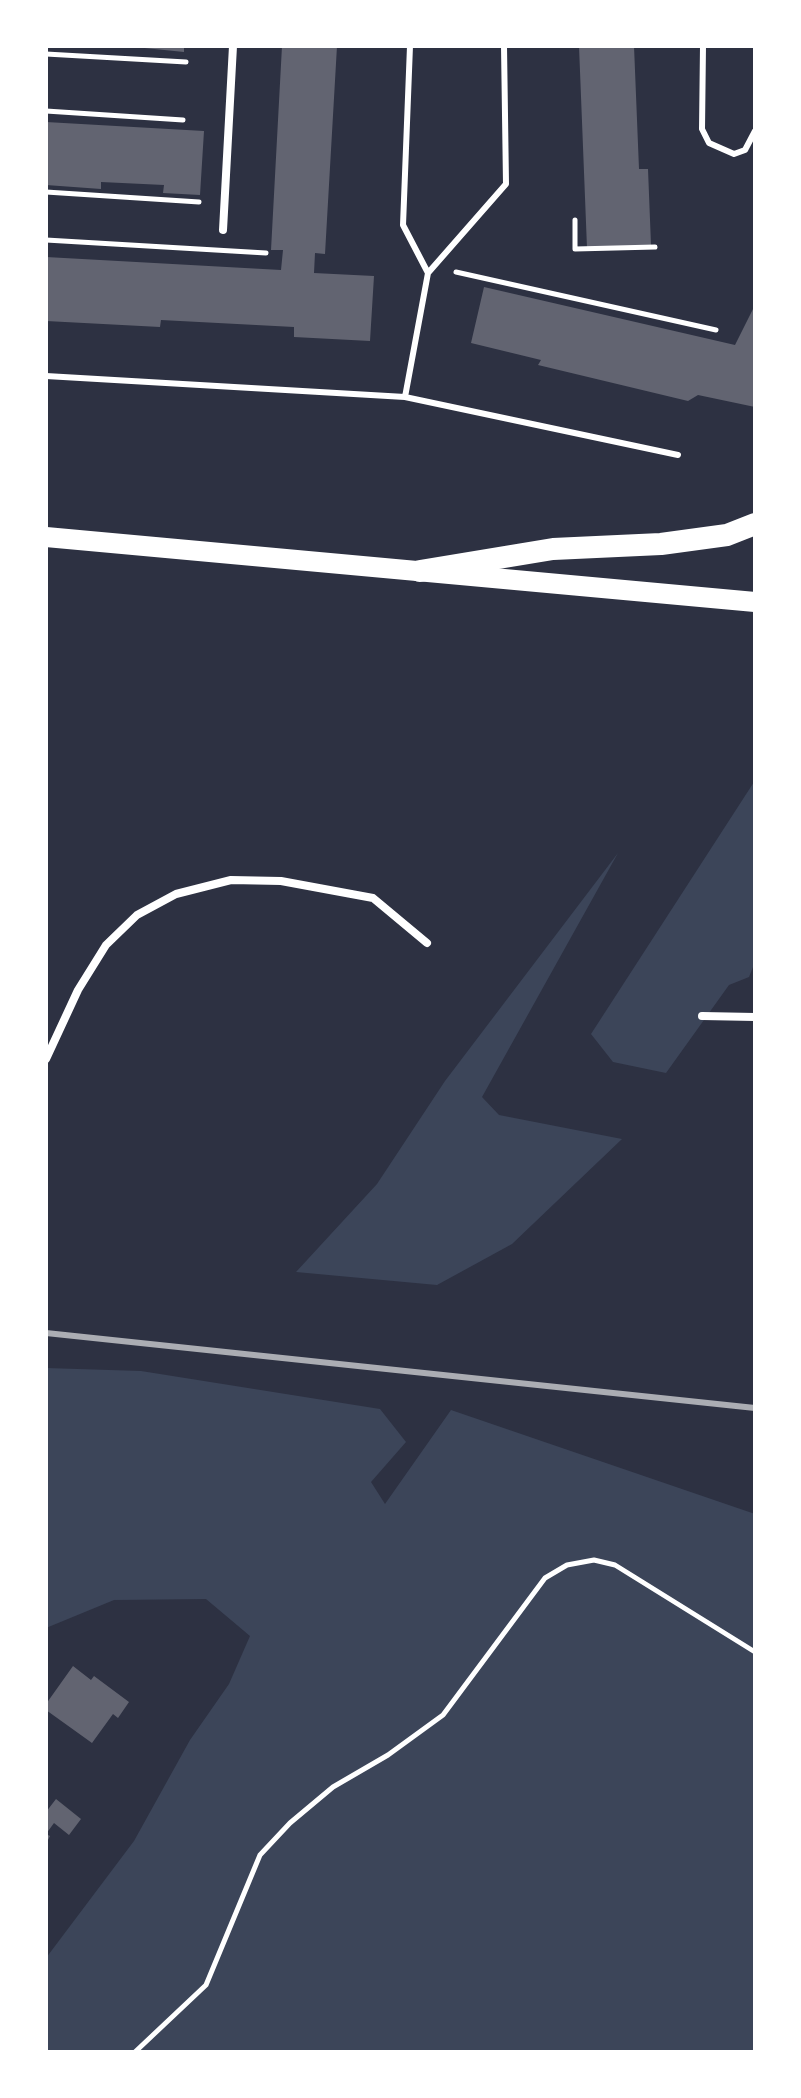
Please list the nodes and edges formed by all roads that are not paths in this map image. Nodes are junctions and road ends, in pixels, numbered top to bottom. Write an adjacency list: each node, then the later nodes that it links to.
1 (233, 46): 6 (street)
2 (410, 46): 7 (lane)
3 (504, 46): 7 (lane)
4 (703, 46): 5 (lane)
5 (755, 131)
6 (223, 230)
7 (428, 273): 9 (lane)
8 (46, 376): 9 (lane)
9 (405, 397): 10 (lane)
10 (678, 455)
11 (755, 524): 13 (highway)
12 (46, 537): 13 (main road)
13 (420, 571): 14 (main road)
14 (755, 602)
15 (427, 943): 18 (street)
16 (702, 1016): 17 (street)
17 (755, 1017)
18 (46, 1059)

